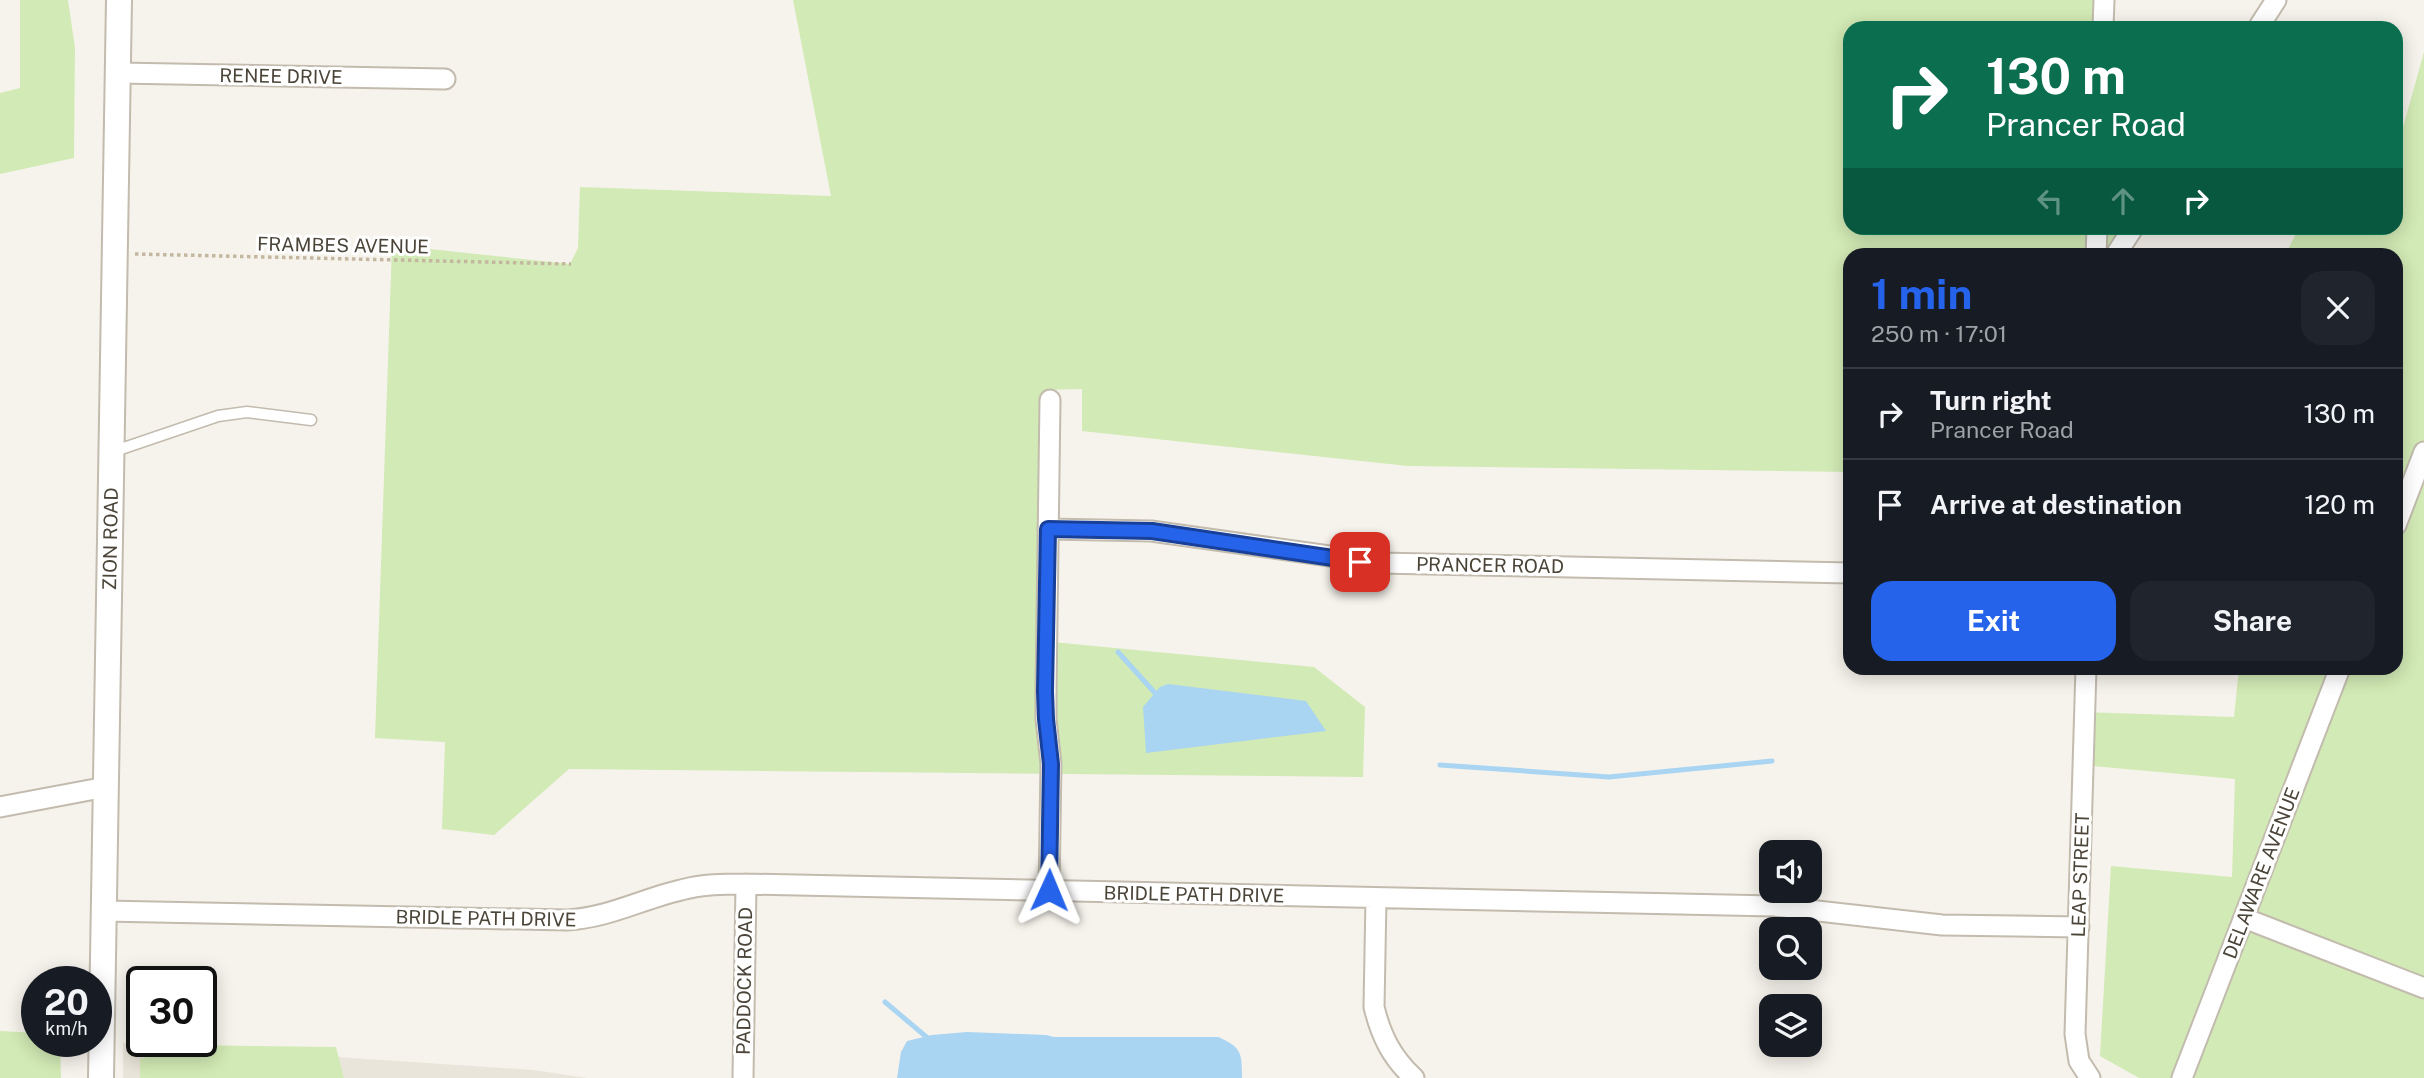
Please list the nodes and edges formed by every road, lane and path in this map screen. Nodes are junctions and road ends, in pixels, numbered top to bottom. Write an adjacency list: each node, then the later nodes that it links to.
1 (119, 0): 6 (street, ZION ROAD)
2 (2104, 0): 4 (street)
3 (2276, 0): 5 (street)
4 (2103, 21)
5 (2262, 21)
6 (118, 73): 7 (street, RENEE DRIVE); 8 (street, ZION ROAD)
7 (445, 79)
8 (115, 254): 9 (path, FRAMBES AVENUE); 12 (street, ZION ROAD)
9 (571, 264)
10 (1050, 400): 15 (street)
11 (311, 420): 12 (lane)
12 (112, 452): 19 (street, ZION ROAD)
13 (2424, 452): 14 (street)
14 (2403, 507)
15 (1048, 529): 16 (street, PRANCER ROAD); 22 (street)
16 (1843, 573)
17 (2086, 675): 26 (street, LEAP STREET)
18 (2337, 675): 25 (street, DELAWARE AVENUE)
19 (106, 787): 20 (street); 24 (street, ZION ROAD)
20 (0, 807)
21 (746, 884): 22 (street, BRIDLE PATH DRIVE); 24 (street, BRIDLE PATH DRIVE); 29 (street, PADDOCK ROAD)
22 (1049, 890): 23 (street, BRIDLE PATH DRIVE)
23 (1376, 898): 26 (street, BRIDLE PATH DRIVE); 30 (street)
24 (104, 911): 28 (street, ZION ROAD)
25 (2244, 918): 27 (street); 32 (street, DELAWARE AVENUE)
26 (2079, 927): 31 (street, LEAP STREET)
27 (2424, 988)
28 (101, 1078)
29 (743, 1078)
30 (1414, 1078)
31 (2090, 1078)
32 (2182, 1078)

